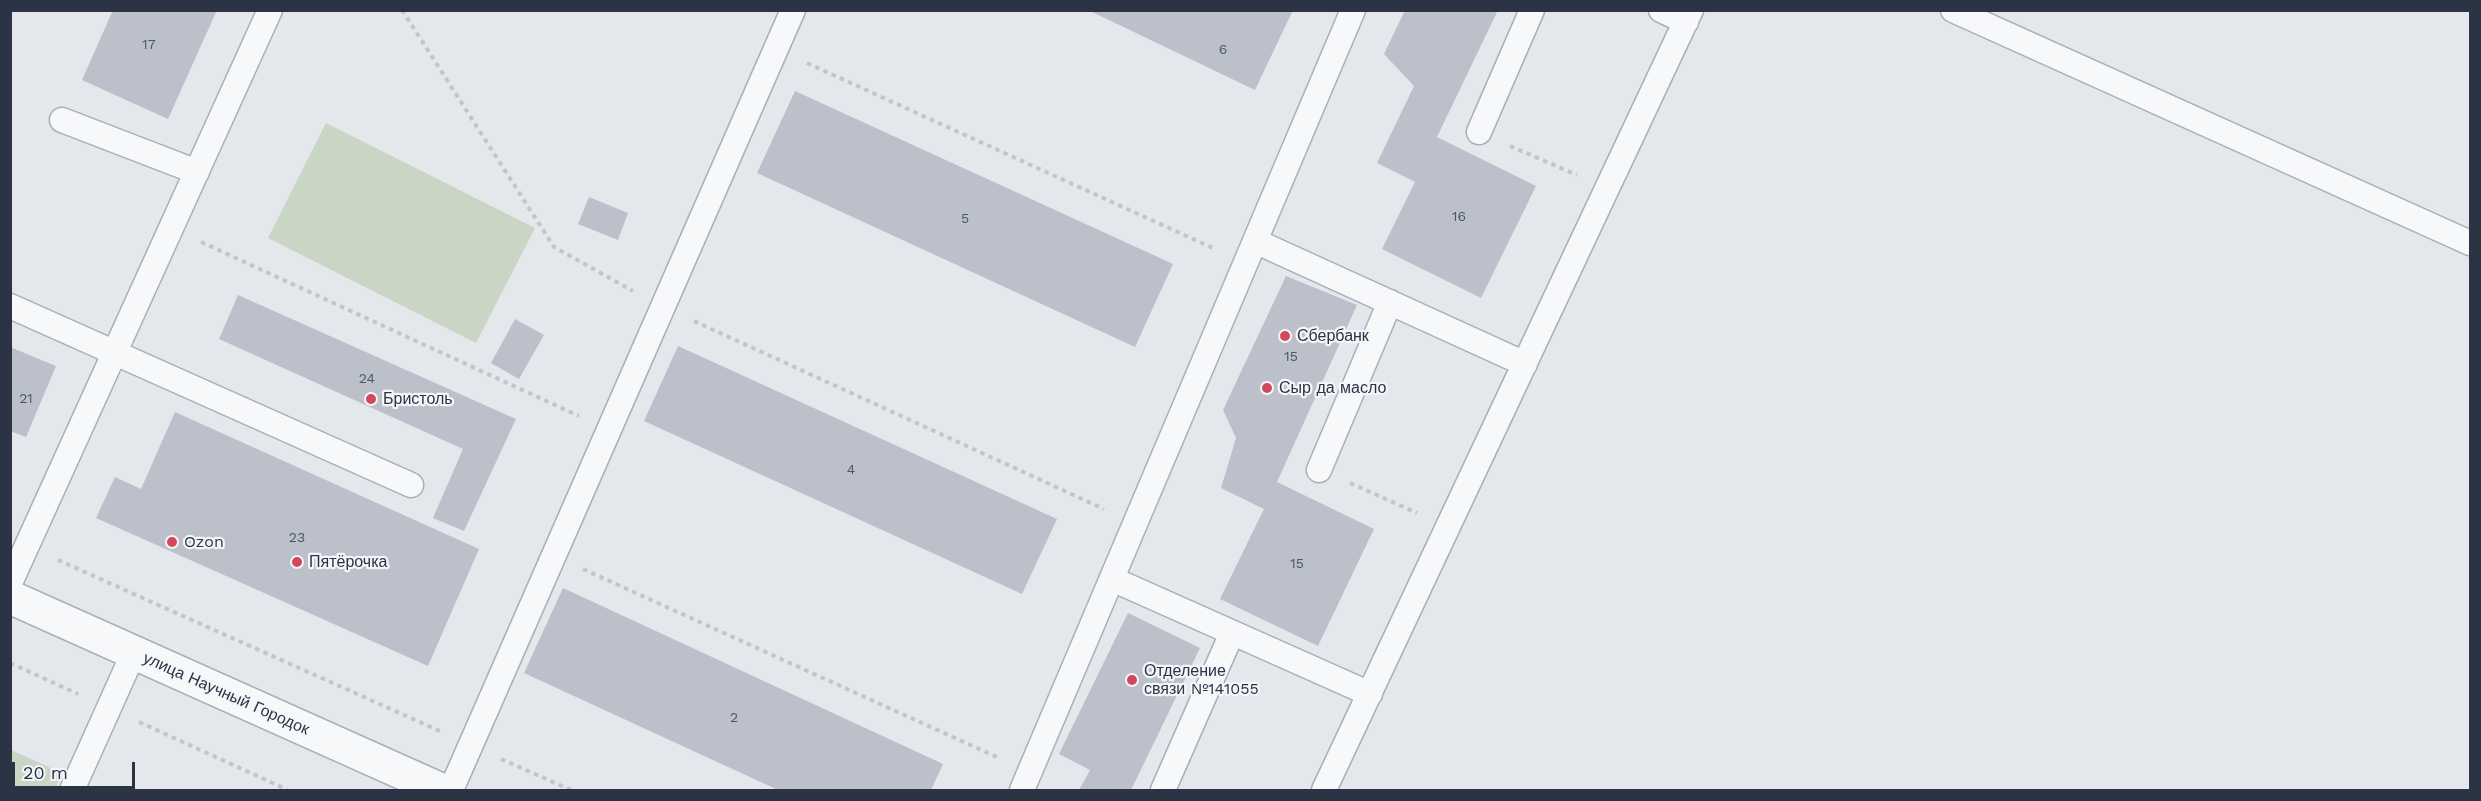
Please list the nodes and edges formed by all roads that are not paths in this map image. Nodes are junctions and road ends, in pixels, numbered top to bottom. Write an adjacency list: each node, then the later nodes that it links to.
1 (270, 10): 10 (lane)
2 (793, 10): 28 (lane)
3 (1353, 10): 11 (lane)
4 (1532, 10): 9 (lane)
5 (1661, 10): 7 (lane)
6 (1953, 10): 12 (lane)
7 (1688, 16): 16 (lane)
8 (62, 120): 10 (lane)
9 (1479, 132)
10 (197, 172): 15 (lane)
11 (1255, 241): 13 (lane); 19 (lane)
12 (2470, 243)
13 (1390, 302): 16 (lane); 17 (lane)
14 (10, 306): 15 (lane)
15 (114, 354): 18 (lane); 20 (lane)
16 (1525, 364): 24 (lane)
17 (1319, 470)
18 (411, 485)
19 (1112, 579): 22 (lane); 25 (lane)
20 (10, 583)
21 (10, 597): 23 (street, улица Научный Городок)
22 (1232, 633): 24 (lane); 29 (lane)
23 (134, 652): 26 (lane); 27 (street, улица Научный Городок)
24 (1370, 693): 30 (lane)
25 (1026, 781)
26 (72, 790)
27 (441, 790)
28 (451, 790)
29 (1163, 790)
30 (1324, 790)

